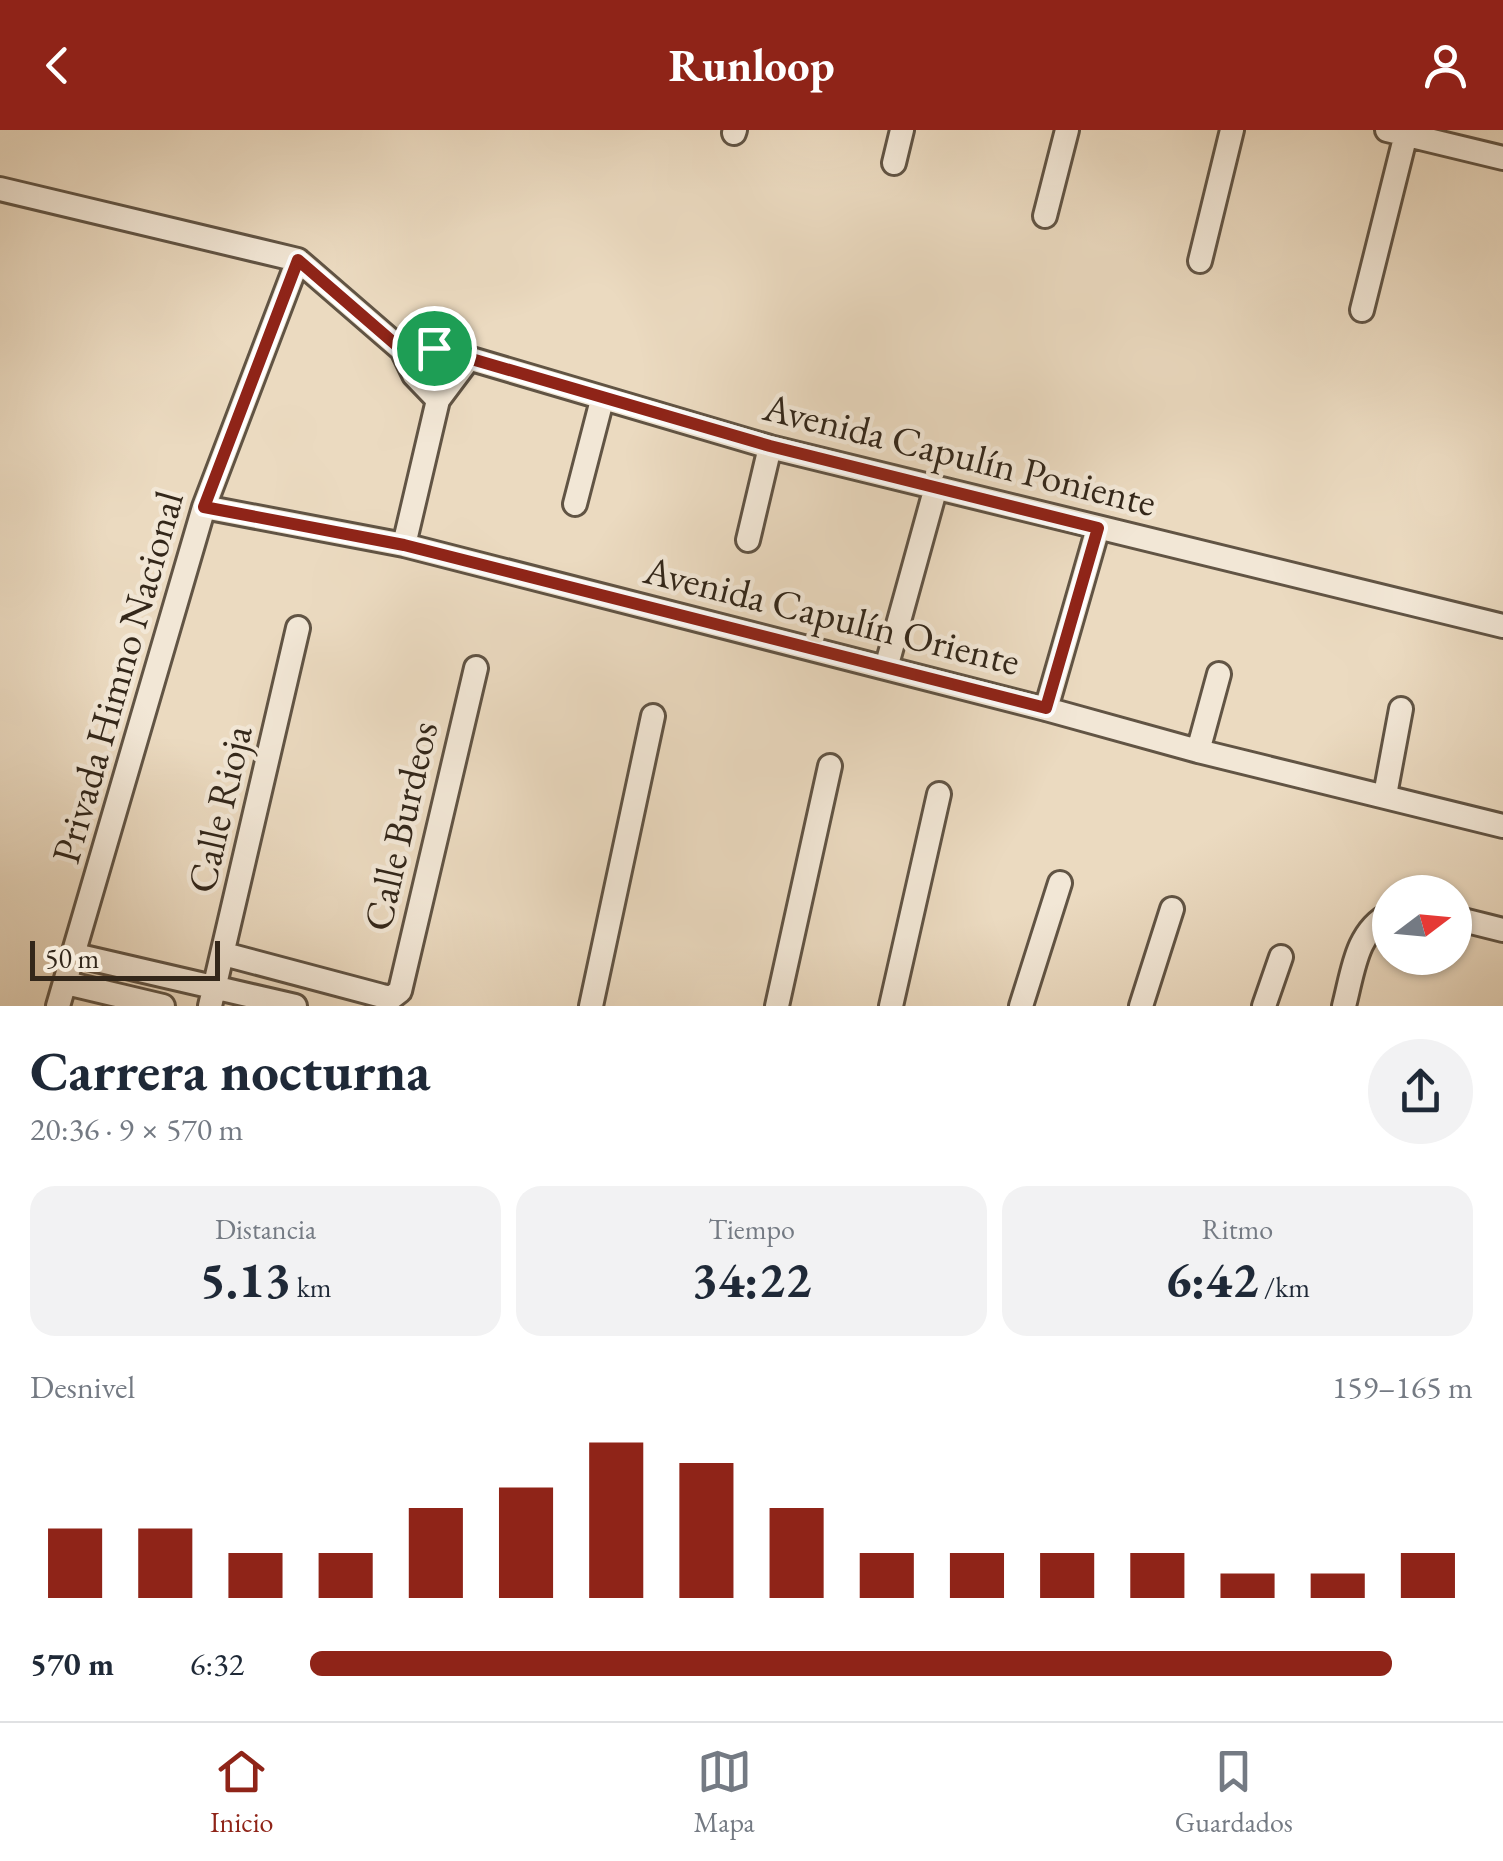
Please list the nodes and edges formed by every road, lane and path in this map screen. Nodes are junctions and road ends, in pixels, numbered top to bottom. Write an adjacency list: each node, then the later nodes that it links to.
1 (902, 130): 6 (street)
2 (1067, 130): 8 (street)
3 (1232, 130): 10 (street)
4 (1400, 132): 5 (street); 11 (street)
5 (1503, 158)
6 (894, 164)
7 (0, 188): 9 (street)
8 (1046, 216)
9 (298, 260): 12 (street); 19 (street, Privada Himno Nacional)
10 (1200, 261)
11 (1362, 310)
12 (402, 350): 13 (street, Avenida Capulín Poniente); 14 (street)
13 (468, 360): 14 (street); 15 (street, Avenida Capulín Poniente)
14 (438, 400): 22 (street)
15 (602, 400): 16 (street, Avenida Capulín Poniente); 18 (street)
16 (770, 446): 17 (street, Avenida Capulín Poniente); 21 (street)
17 (936, 487): 20 (street, Avenida Capulín Poniente); 26 (street)
18 (576, 504)
19 (204, 507): 22 (street, Avenida Capulín Oriente); 41 (street, Privada Himno Nacional)
20 (1098, 528): 23 (street, Avenida Capulín Poniente); 28 (street)
21 (748, 540)
22 (404, 545): 26 (street, Avenida Capulín Oriente)
23 (1503, 626)
24 (298, 628): 42 (street, Calle Rioja)
25 (476, 668): 42 (street, Calle Burdeos)
26 (886, 668): 28 (street, Avenida Capulín Oriente)
27 (1219, 674): 31 (street)
28 (1046, 708): 31 (street, Avenida Capulín Oriente)
29 (1401, 709): 34 (street)
30 (654, 716): 49 (street)
31 (1198, 751): 34 (street, Avenida Capulín Oriente)
32 (830, 766): 50 (street)
33 (940, 794): 51 (street)
34 (1385, 795): 35 (street, Avenida Capulín Oriente)
35 (1503, 826)
36 (1060, 884): 52 (street)
37 (1172, 908): 53 (street)
38 (1472, 922): 40 (street)
39 (1372, 928): 55 (street)
40 (1503, 930)
41 (74, 954): 44 (street, Privada Himno Nacional); 45 (street)
42 (224, 954): 45 (street, Calle Rioja)
43 (1280, 957): 54 (street)
44 (66, 983): 46 (street, Privada Himno Nacional); 47 (street)
45 (213, 996): 48 (street)
46 (58, 1006)
47 (163, 1006)
48 (295, 1006)
49 (590, 1006)
50 (777, 1006)
51 (891, 1006)
52 (1021, 1006)
53 (1141, 1006)
54 (1264, 1006)
55 (1344, 1006)

